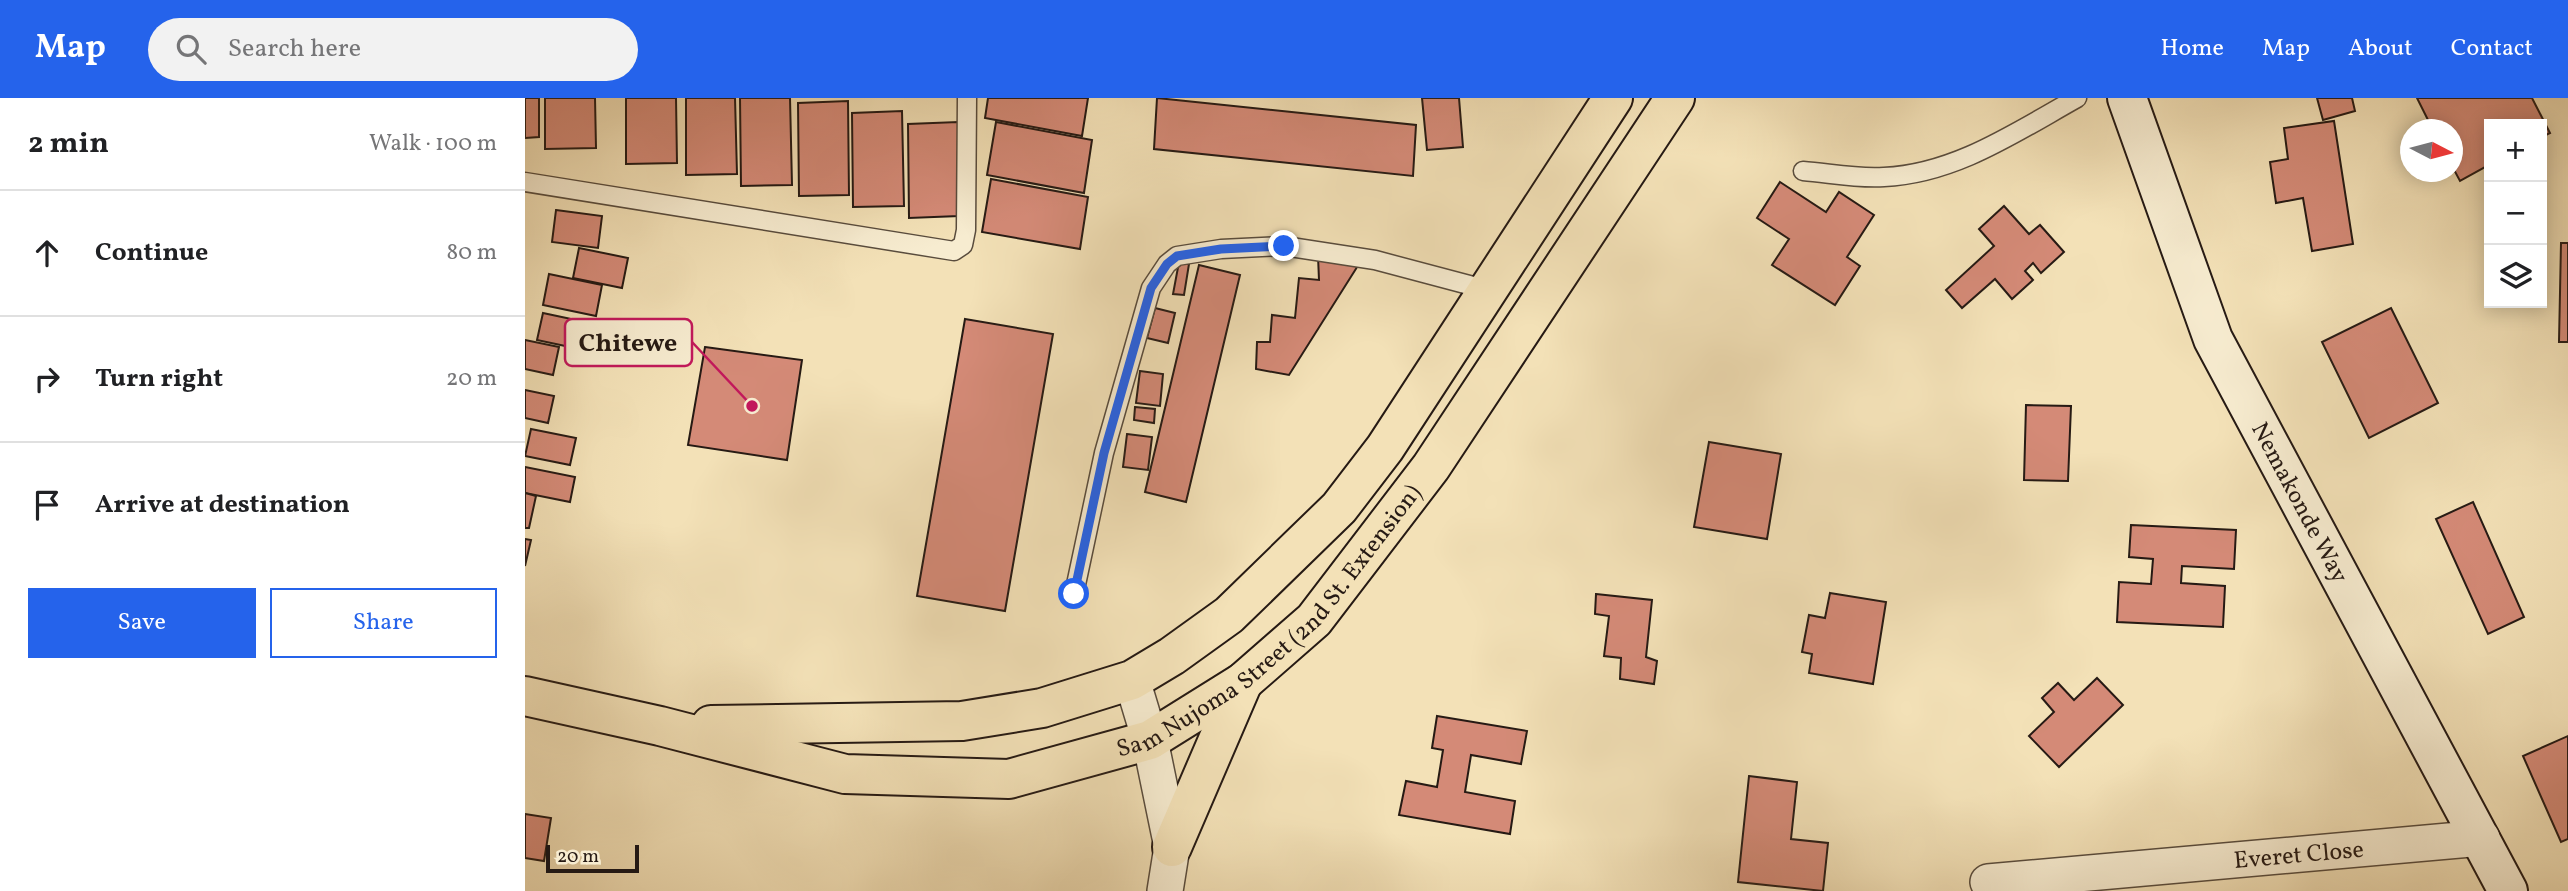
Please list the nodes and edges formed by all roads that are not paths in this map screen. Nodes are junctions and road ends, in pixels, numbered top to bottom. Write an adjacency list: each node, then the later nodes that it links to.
1 (967, 98): 7 (lane)
2 (1613, 98): 8 (highway, Sam Nujoma Street (2nd St. Extension))
3 (1675, 98): 11 (highway, Sam Nujoma Street (2nd St. Extension))
4 (2077, 98): 6 (lane)
5 (2127, 98): 15 (street, Nemakonde Way)
6 (1803, 172)
7 (525, 182)
8 (1488, 290): 9 (lane); 10 (highway, Sam Nujoma Street (2nd St. Extension))
9 (1074, 594)
10 (1132, 680): 13 (highway, Sam Nujoma Street (2nd St. Extension)); 14 (street)
11 (1243, 682): 14 (highway, Sam Nujoma Street (2nd St. Extension)); 16 (highway)
12 (525, 696): 13 (highway, Sam Nujoma Street (2nd St. Extension))
13 (660, 726): 14 (highway, Sam Nujoma Street (2nd St. Extension))
14 (1150, 740): 16 (street)
15 (2482, 838): 17 (street, Everet Close); 19 (street, Nemakonde Way)
16 (1172, 847): 18 (street)
17 (1988, 882)
18 (1165, 891)
19 (2508, 891)

